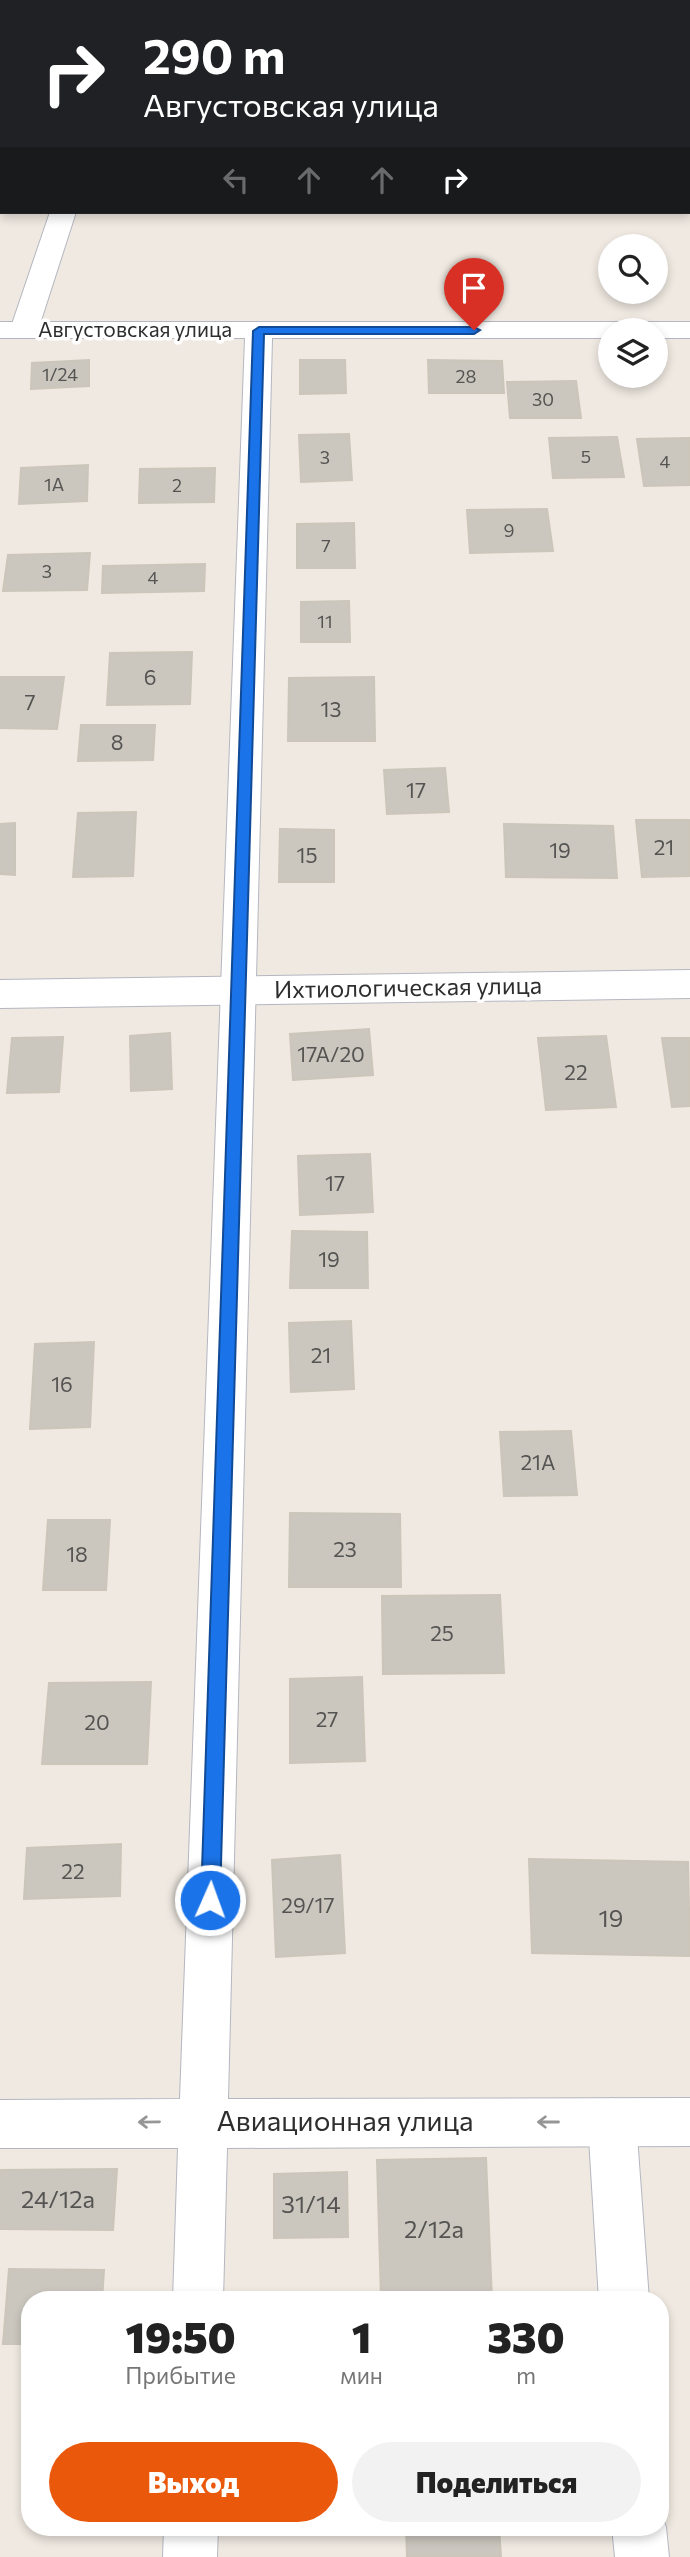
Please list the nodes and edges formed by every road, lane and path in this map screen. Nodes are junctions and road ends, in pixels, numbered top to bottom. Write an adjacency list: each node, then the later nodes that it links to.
1 (62, 214): 2 (street)
2 (12, 330): 4 (street, Августовская улица)
3 (690, 330): 4 (street, Августовская улица)
4 (259, 331): 6 (street)
5 (690, 984): 6 (street, Ихтиологическая улица)
6 (239, 990): 7 (street, Ихтиологическая улица); 8 (street)
7 (0, 994)
8 (204, 2121): 9 (street, Авиационная улица, one-way to 8); 11 (street, Авиационная улица, one-way to 11); 12 (street)
9 (612, 2122): 10 (street, Авиационная улица); 13 (street)
10 (690, 2122)
11 (0, 2124)
12 (198, 2291)
13 (623, 2291)
14 (191, 2536): 16 (street)
15 (640, 2536): 17 (street)
16 (190, 2557)
17 (642, 2557)

